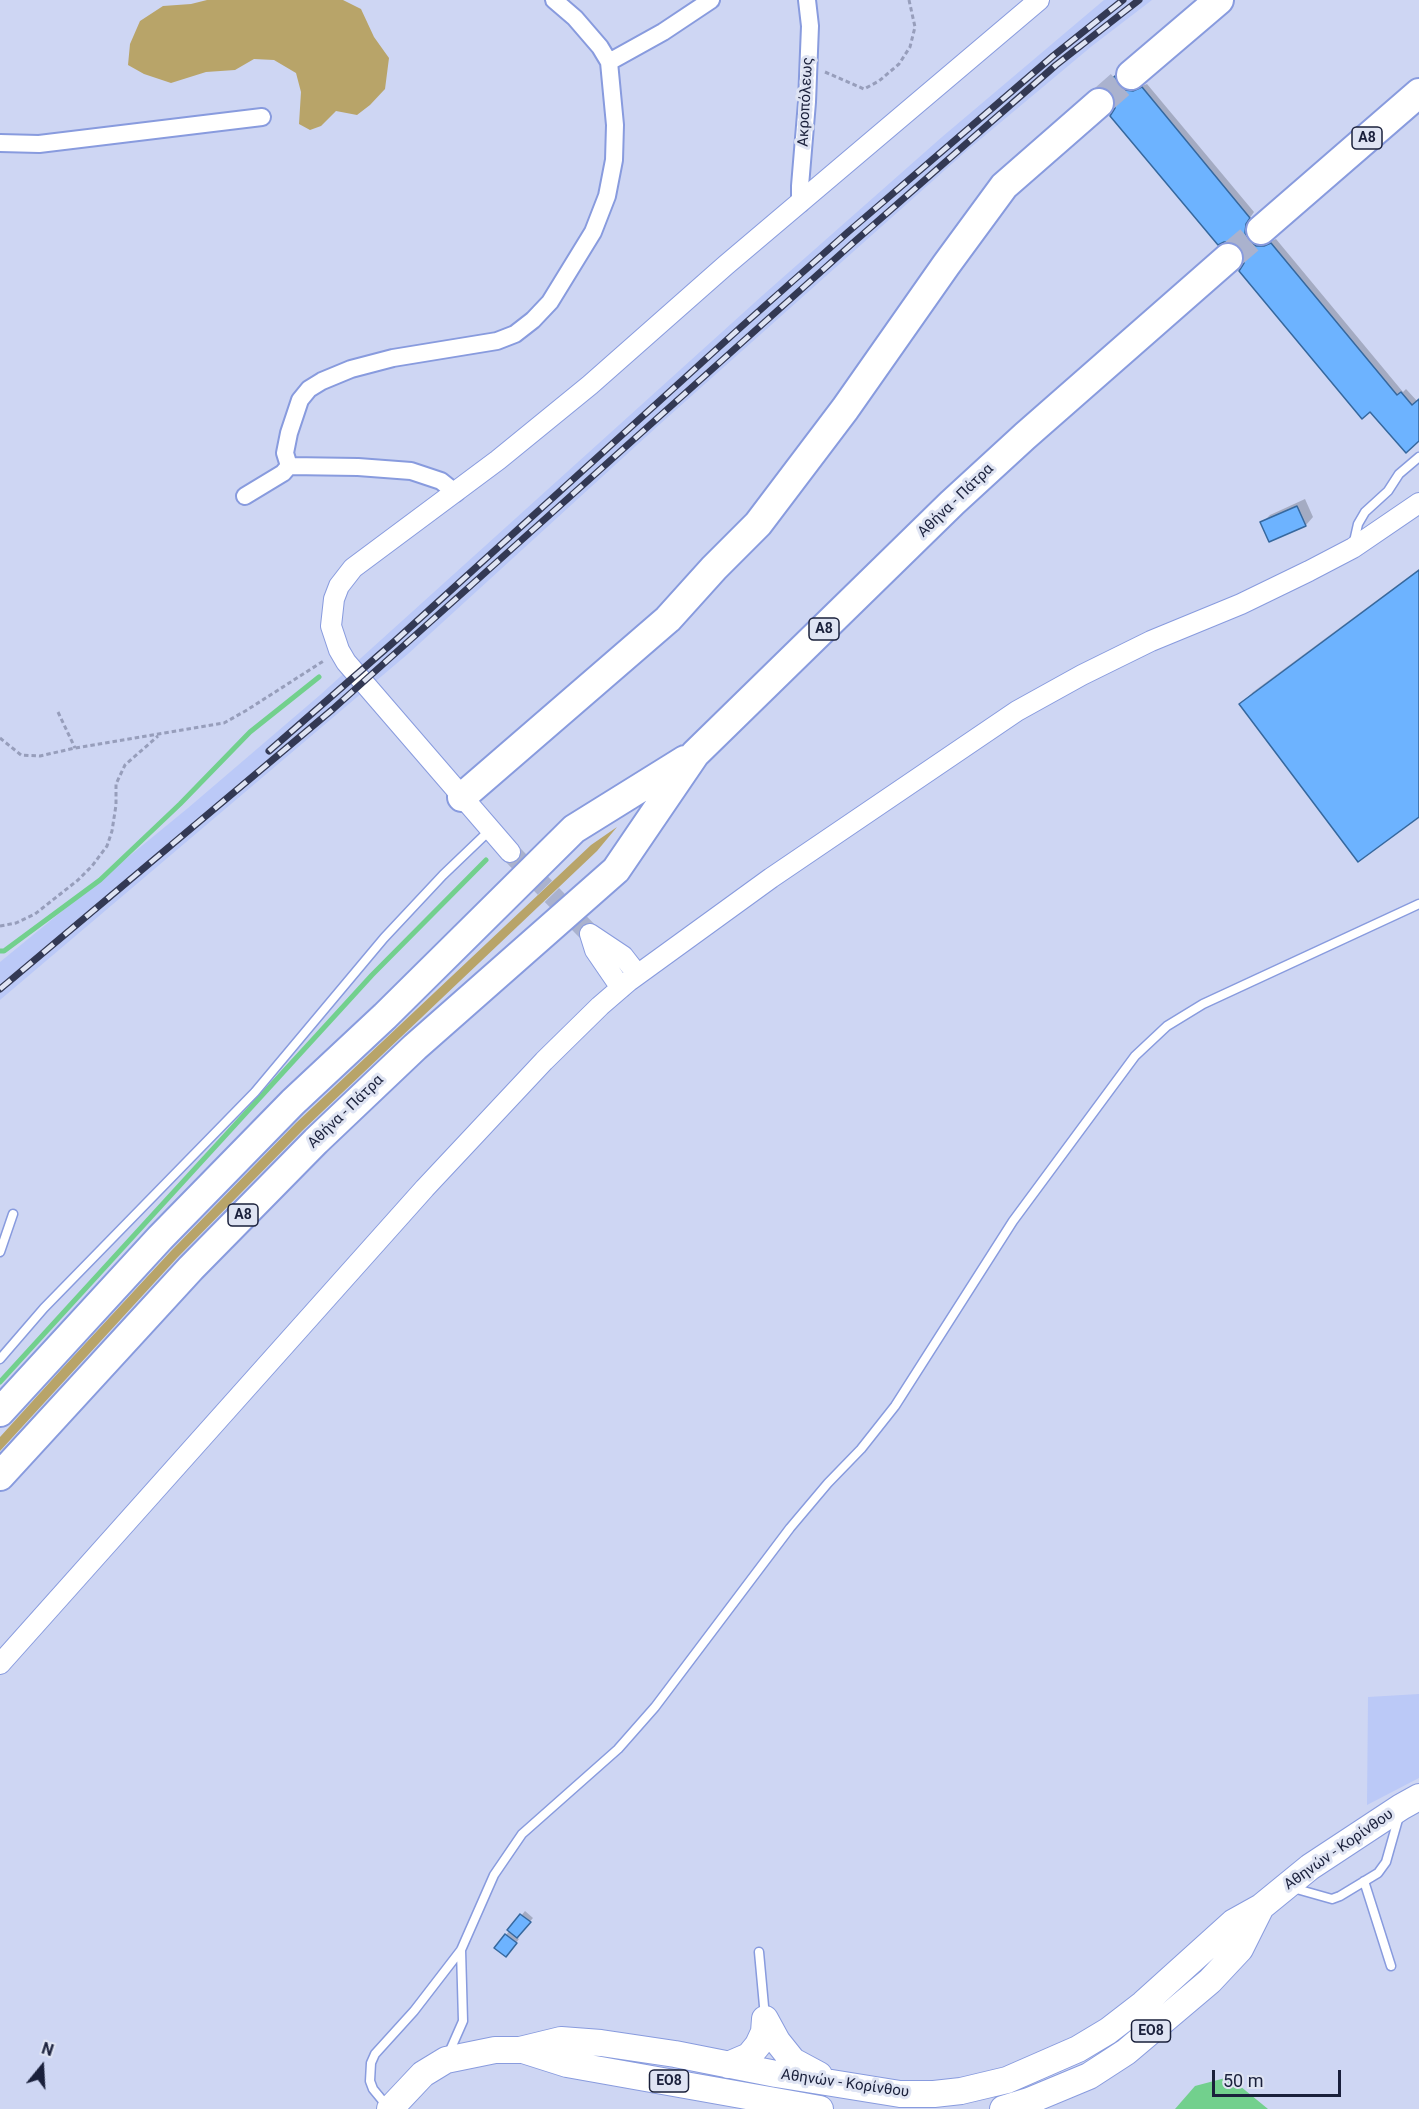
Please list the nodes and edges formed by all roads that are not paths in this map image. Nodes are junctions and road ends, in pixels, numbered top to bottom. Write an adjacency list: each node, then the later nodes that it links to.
1 (554, 0): 6 (street)
2 (711, 0): 6 (street)
3 (807, 0): 12 (street, Ακροπόλεως)
4 (1039, 0): 12 (street)
5 (1219, 0): 7 (highway)
6 (609, 62): 16 (street)
7 (1131, 75)
8 (1419, 93): 13 (highway, Α8)
9 (1099, 103): 22 (highway)
10 (262, 117): 11 (street)
11 (0, 143)
12 (800, 204): 17 (street)
13 (1261, 230)
14 (1228, 258): 21 (highway, Αθήνα - Πάτρα / Α8)
15 (1419, 457): 20 (lane)
16 (289, 466): 17 (street); 18 (street)
17 (456, 493): 22 (street)
18 (245, 496)
19 (1419, 503): 20 (street)
20 (1353, 548): 26 (street)
21 (695, 754): 31 (highway, Αθήνα - Πάτρα / Α8); 32 (highway, Αθήνα - Πάτρα / Α8)
22 (462, 797): 23 (street)
23 (490, 830): 24 (street); 30 (lane)
24 (510, 852)
25 (1419, 904): 38 (lane)
26 (637, 974): 27 (street); 27 (street)
27 (621, 988): 33 (street)
28 (13, 1214): 29 (lane)
29 (0, 1252)
30 (0, 1359)
31 (0, 1412)
32 (0, 1476)
33 (0, 1664)
34 (1410, 1802): 35 (lane); 36 (main road, Αθηνών - Κορίνθου / ΕΟ8)
35 (1364, 1881): 36 (lane); 40 (lane)
36 (1287, 1886): 37 (main road, Αθηνών - Κορίνθου / ΕΟ8)
37 (1261, 1907): 46 (main road, Αθηνών - Κορίνθου / ΕΟ8); 50 (main road, Αθηνών - Κορίνθου / ΕΟ8)
38 (461, 1950): 43 (lane); 48 (lane)
39 (759, 1952): 41 (lane)
40 (1391, 1966)
41 (765, 2019): 44 (main road); 45 (lane); 46 (main road)
42 (520, 2049): 43 (main road, Αθηνών - Κορίνθου / ΕΟ8); 44 (main road, Αθηνών - Κορίνθου / ΕΟ8); 47 (main road, Αθηνών - Κορίνθου / ΕΟ8)
43 (446, 2060): 48 (main road, Αθηνών - Κορίνθου / ΕΟ8)
44 (728, 2065): 45 (main road, Αθηνών - Κορίνθου / ΕΟ8)
45 (771, 2083): 46 (main road, Αθηνών - Κορίνθου / ΕΟ8); 47 (main road, Αθηνών - Κορίνθου / ΕΟ8); 49 (main road, Αθηνών - Κορίνθου / ΕΟ8)
46 (841, 2085)
47 (723, 2100)
48 (389, 2109)
49 (816, 2109)
50 (1003, 2109)

